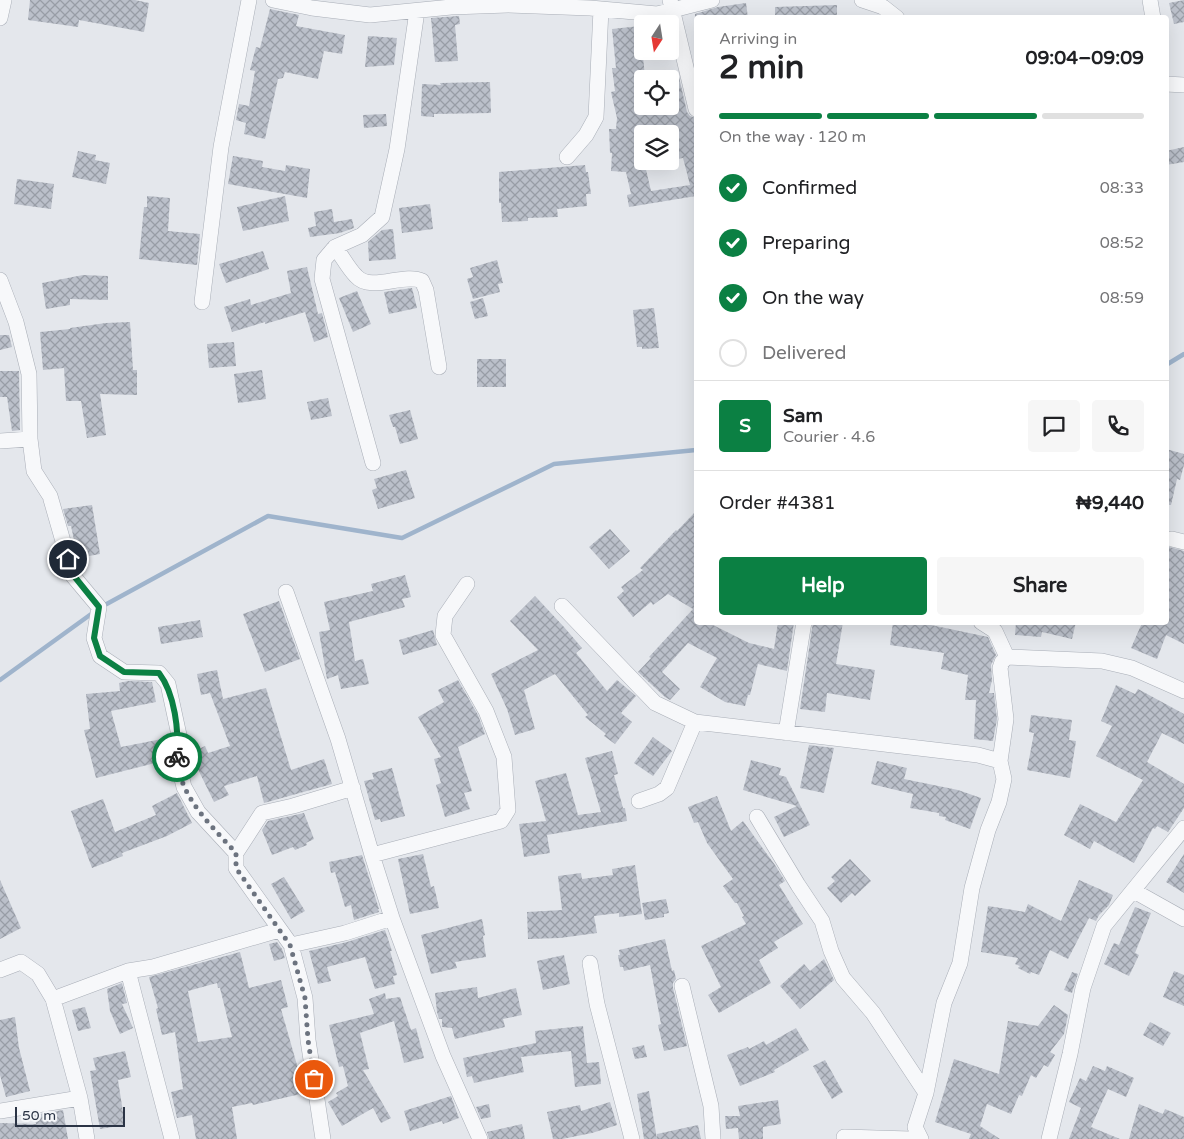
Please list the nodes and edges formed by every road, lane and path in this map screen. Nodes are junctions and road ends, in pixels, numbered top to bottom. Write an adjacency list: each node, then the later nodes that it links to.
1 (4, 0): 14 (street)
2 (248, 0): 19 (street)
3 (273, 0): 9 (street)
4 (712, 0): 8 (street)
5 (862, 0): 12 (street)
6 (1150, 0): 13 (street)
7 (450, 4): 10 (street); 11 (street)
8 (672, 5): 10 (street); 15 (street)
9 (369, 8): 11 (street)
10 (601, 9): 16 (street)
11 (417, 11): 17 (street)
12 (893, 15)
13 (1152, 15)
14 (0, 18)
15 (694, 101)
16 (567, 157)
17 (335, 247): 20 (street); 23 (street)
18 (0, 280): 21 (street)
19 (202, 302)
20 (439, 367)
21 (30, 439): 22 (street); 38 (street)
22 (0, 441)
23 (373, 462)
24 (467, 584): 39 (street)
25 (286, 592): 34 (street)
26 (562, 606): 31 (street)
27 (804, 625): 32 (street)
28 (986, 625): 29 (street)
29 (1007, 658): 30 (street); 33 (street)
30 (1184, 691)
31 (695, 722): 32 (street); 35 (street)
32 (786, 733): 33 (street)
33 (1000, 761): 50 (street)
34 (353, 788): 38 (street); 39 (street)
35 (639, 801)
36 (757, 816): 50 (street)
37 (1184, 828): 40 (street)
38 (236, 853): 43 (street)
39 (372, 855): 41 (street)
40 (1134, 891): 42 (street); 62 (street)
41 (392, 918): 44 (street); 57 (street)
42 (1184, 919)
43 (279, 930): 44 (street); 47 (street)
44 (290, 945): 56 (street)
45 (590, 963): 58 (street)
46 (0, 970): 49 (street)
47 (128, 971): 49 (street); 55 (street)
48 (682, 986): 59 (street)
49 (53, 999): 51 (street)
50 (926, 1093): 61 (street)
51 (80, 1098): 52 (street); 54 (street)
52 (0, 1112)
53 (844, 1137): 60 (street)
54 (87, 1139)
55 (172, 1139)
56 (323, 1139)
57 (480, 1139)
58 (632, 1139)
59 (713, 1139)
60 (910, 1139)
61 (921, 1139)
62 (1049, 1139)

